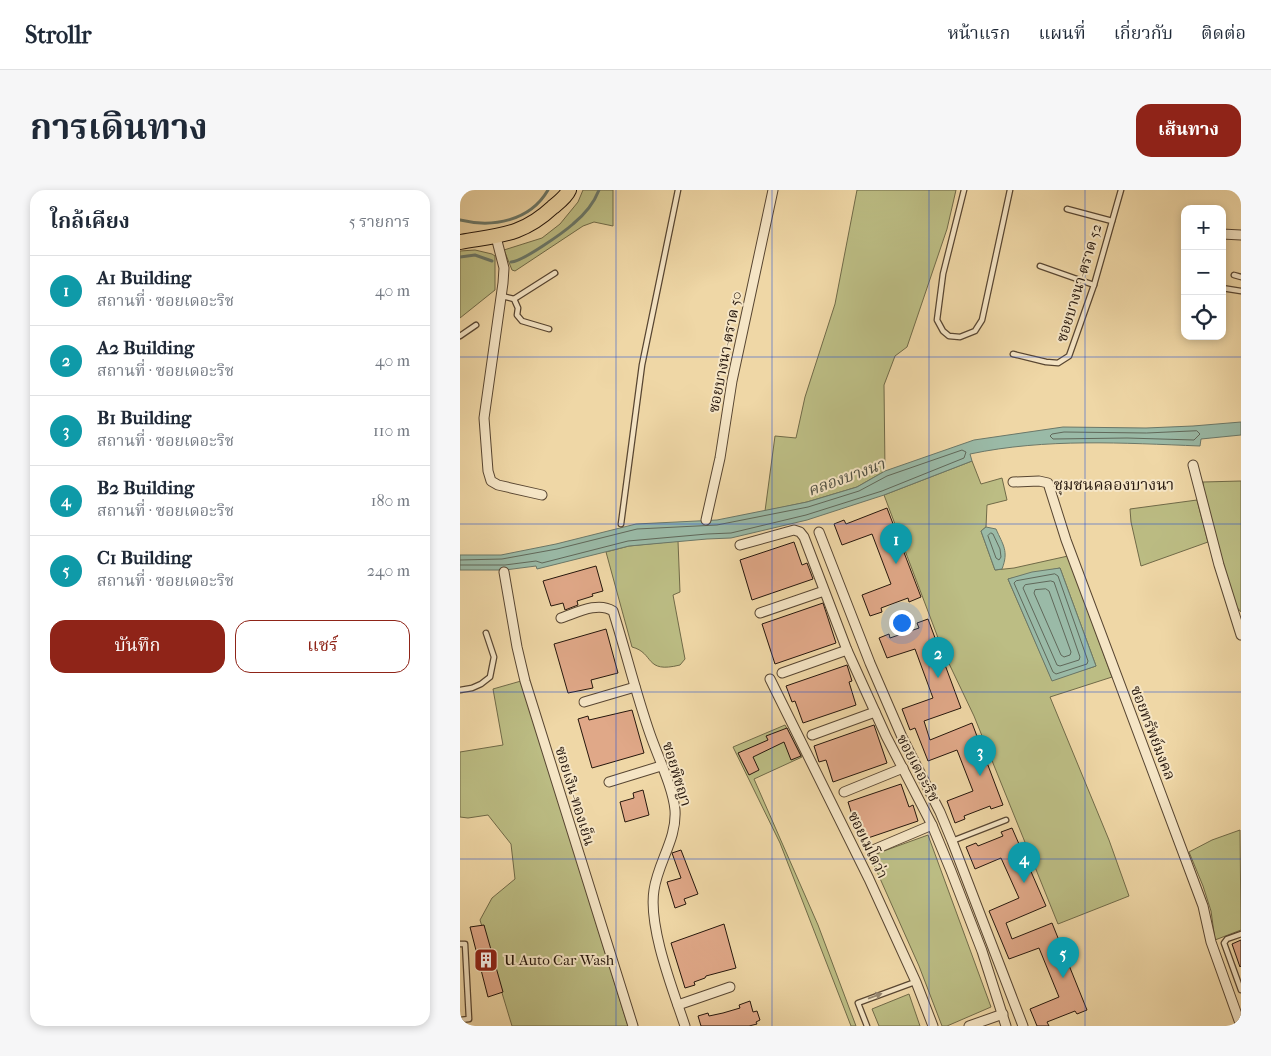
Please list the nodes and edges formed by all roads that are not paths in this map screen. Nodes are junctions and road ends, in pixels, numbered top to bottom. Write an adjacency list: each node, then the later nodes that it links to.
1 (569, 190): 12 (main road)
2 (678, 190): 31 (lane)
3 (773, 190): 30 (street, ซอยบางนา-ตราด 50)
4 (964, 190): 5 (lane)
5 (1010, 190)
6 (1121, 190): 8 (lane, ซอยบางนา-ตราด 52)
7 (1067, 210): 8 (lane)
8 (1112, 221): 18 (lane, ซอยบางนา-ตราด 52)
9 (460, 234): 12 (main road)
10 (1226, 234): 11 (street)
11 (1241, 235)
12 (491, 237): 13 (main road); 21 (street)
13 (460, 242)
14 (1040, 266): 18 (lane)
15 (555, 273): 22 (lane)
16 (1234, 275): 17 (lane)
17 (1241, 277)
18 (1094, 285): 26 (lane, ซอยบางนา-ตราด 52)
19 (1226, 289): 20 (lane)
20 (1241, 291)
21 (501, 296): 22 (lane); 29 (street)
22 (514, 299): 24 (lane)
23 (476, 325): 25 (lane)
24 (549, 329)
25 (460, 336)
26 (1013, 354)
27 (1193, 465): 39 (street)
28 (1013, 482): 71 (street, ซอยทรัพย์มงคล)
29 (542, 495)
30 (706, 520)
31 (621, 524)
32 (819, 532): 54 (street)
33 (740, 545): 35 (street, ซอยเดอะริช)
34 (504, 572): 64 (street, ซอยเงิน-ทองเย็น)
35 (824, 591): 36 (street); 40 (street, ซอยเดอะริช)
36 (760, 613)
37 (561, 618): 43 (street, ซอยพิชญา)
38 (486, 633): 44 (lane)
39 (1241, 635)
40 (847, 650): 41 (street); 46 (street, ซอยเดอะริช)
41 (782, 672)
42 (770, 679): 58 (street, ซอยเมโดว่า)
43 (635, 687): 45 (street); 48 (street, ซอยพิชญา)
44 (460, 690)
45 (584, 702)
46 (875, 712): 47 (street); 49 (street, ซอยเดอะริช)
47 (812, 735)
48 (661, 766): 50 (street); 61 (street, ซอยพิชญา)
49 (903, 768): 51 (street); 53 (street, ซอยเดอะริช)
50 (609, 782)
51 (844, 792)
52 (1006, 820): 54 (lane)
53 (932, 825): 55 (street); 62 (street, ซอยเดอะริช)
54 (952, 841): 70 (street)
55 (873, 850)
56 (1241, 934): 60 (lane)
57 (460, 944): 63 (lane)
58 (916, 982): 66 (lane, one-way to 58); 67 (street, ซอยเมโดว่า)
59 (730, 987): 61 (street)
60 (1241, 990)
61 (678, 1005): 65 (street, ซอยพิชญา)
62 (1003, 1014): 68 (street); 69 (street, ซอยเดอะริช)
63 (460, 1020)
64 (632, 1026)
65 (685, 1026)
66 (867, 1026)
67 (933, 1026)
68 (969, 1026)
69 (1006, 1026)
70 (1023, 1026)
71 (1241, 1026)

